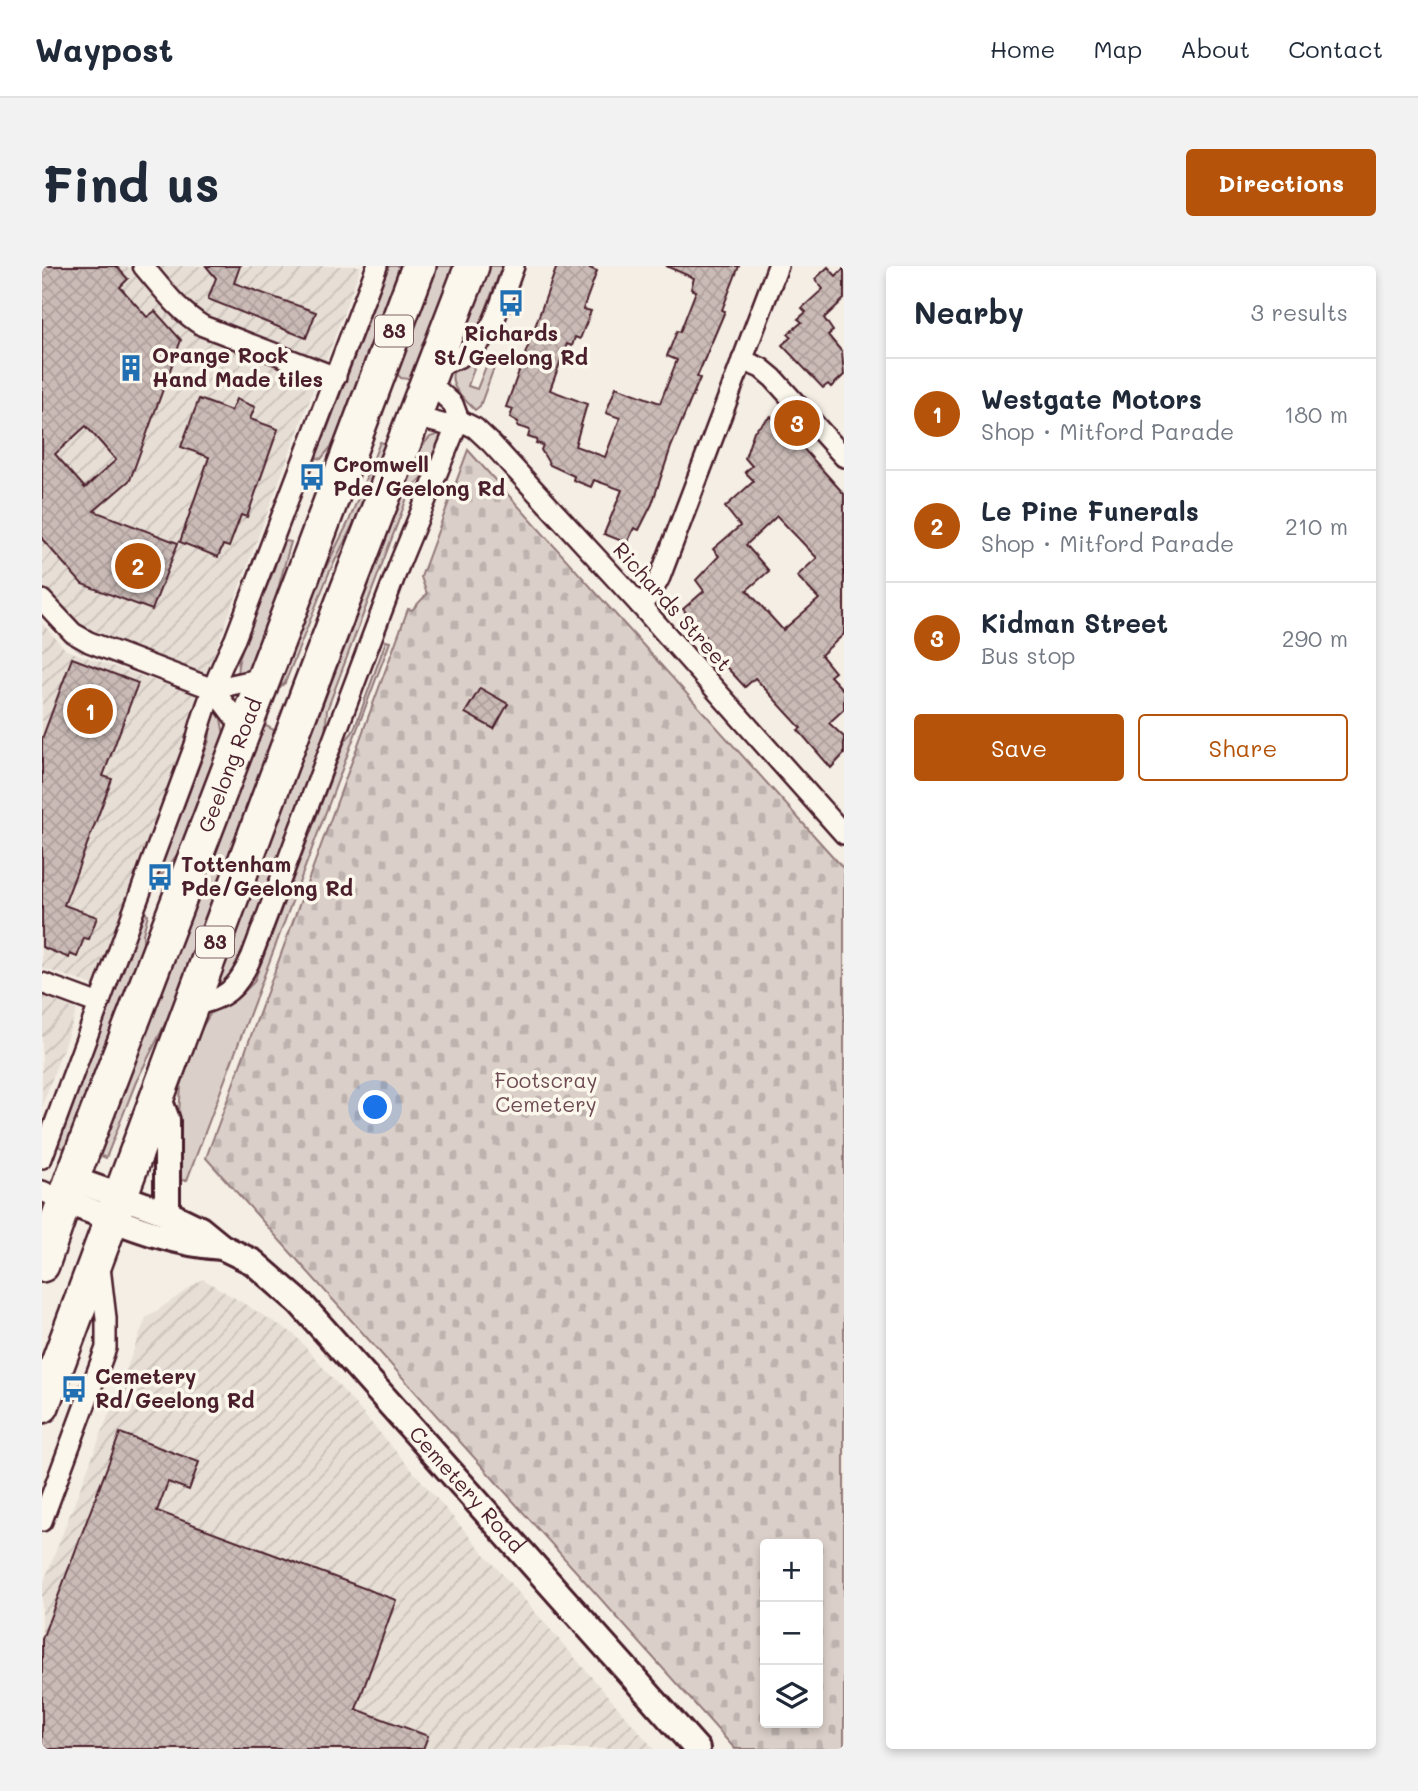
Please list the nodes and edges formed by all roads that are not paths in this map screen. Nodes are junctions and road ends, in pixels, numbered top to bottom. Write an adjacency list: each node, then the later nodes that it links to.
1 (143, 266): 9 (street)
2 (377, 266): 9 (street, Geelong Road)
3 (419, 266): 10 (highway, Geelong Road / 83)
4 (472, 266): 8 (highway, 83)
5 (513, 266): 8 (street)
6 (778, 266): 7 (street)
7 (742, 360): 13 (street); 15 (street)
8 (431, 374): 10 (highway); 11 (highway, 83); 12 (street, Richards Street)
9 (335, 377): 17 (street, Geelong Road)
10 (370, 397): 11 (highway); 18 (highway, Geelong Road / 83)
11 (415, 417): 12 (street); 16 (highway, 83)
12 (459, 420): 15 (street, Richards Street); 22 (street)
13 (844, 457)
14 (42, 600): 17 (street)
15 (640, 605): 19 (street, Richards Street)
16 (310, 687): 18 (highway); 22 (highway, 83)
17 (213, 689): 18 (street); 18 (street); 21 (street, Geelong Road)
18 (253, 704): 25 (highway, Geelong Road / 83)
19 (844, 834)
20 (42, 983): 21 (street)
21 (99, 1004): 24 (street, Geelong Road)
22 (191, 1006): 23 (highway, 83)
23 (158, 1096): 26 (highway, 83); 27 (street)
24 (42, 1158)
25 (60, 1190): 26 (street, Cemetery Road); 30 (highway, Geelong Road / 83)
26 (116, 1208): 27 (street, Cemetery Road); 28 (street, Cemetery Road); 29 (highway, 83)
27 (167, 1213): 28 (street, Cemetery Road)
28 (222, 1247): 33 (street, Cemetery Road)
29 (98, 1256): 31 (highway, 83); 32 (street)
30 (42, 1265)
31 (42, 1406)
32 (42, 1521)
33 (697, 1749)

